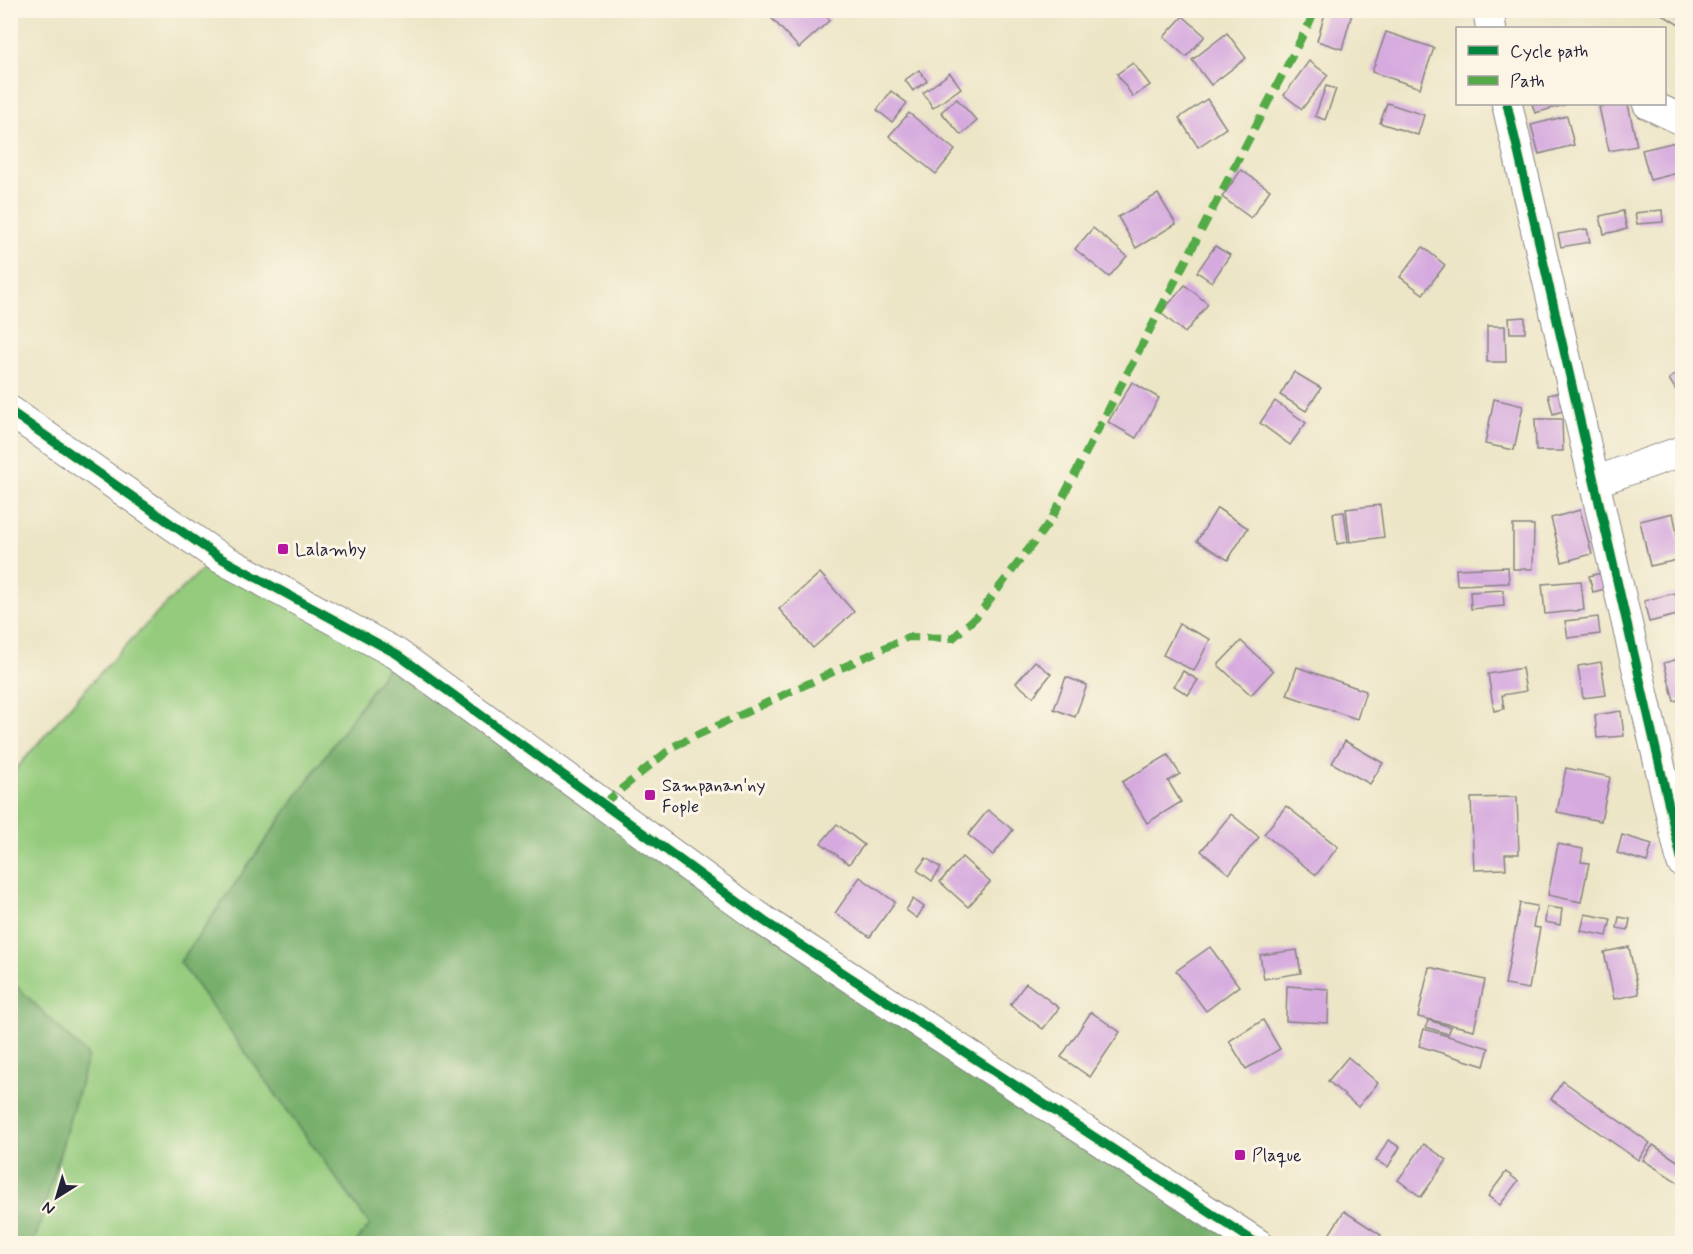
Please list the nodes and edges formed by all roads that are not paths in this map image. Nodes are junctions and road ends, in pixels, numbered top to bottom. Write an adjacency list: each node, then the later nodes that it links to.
1 (1507, 105): 6 (street)
2 (1650, 105): 3 (street)
3 (1683, 120)
4 (10, 411): 8 (street)
5 (1683, 451): 6 (street)
6 (1594, 482): 7 (street)
7 (1683, 862)
8 (1258, 1244)

